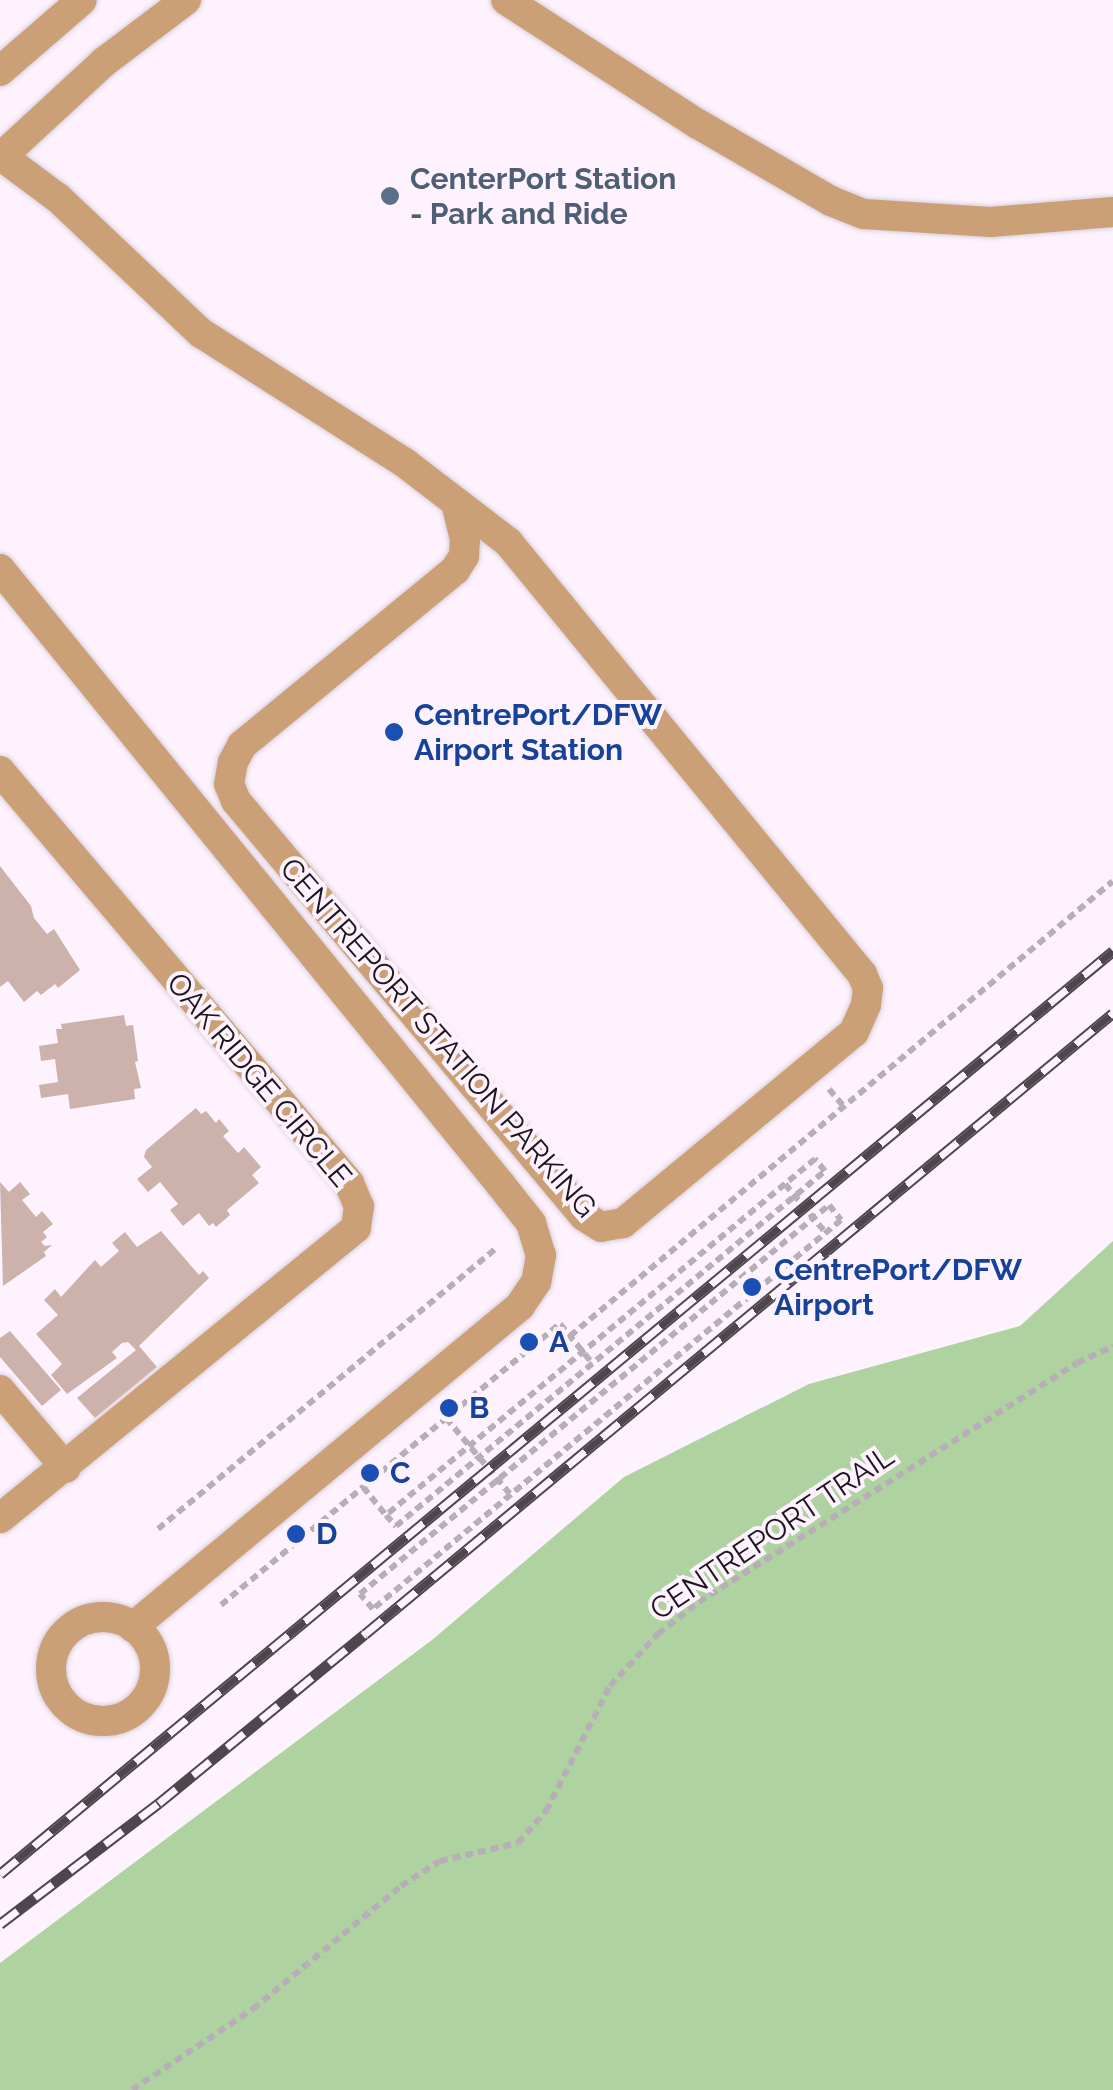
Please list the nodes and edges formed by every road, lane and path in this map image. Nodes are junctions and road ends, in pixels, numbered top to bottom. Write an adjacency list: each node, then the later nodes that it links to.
1 (82, 0): 4 (street)
2 (186, 0): 5 (street)
3 (506, 0): 6 (street)
4 (0, 72)
5 (0, 156): 7 (street, CENTREPORT STATION PARKING)
6 (1113, 212)
7 (456, 504): 7 (street, CENTREPORT STATION PARKING)
8 (0, 569): 32 (street)
9 (0, 771): 24 (street, OAK RIDGE CIRCLE)
10 (1113, 882): 16 (path)
11 (786, 1184): 12 (path); 12 (path); 18 (path)
12 (795, 1196): 13 (path); 19 (path)
13 (813, 1218): 14 (path); 14 (path); 25 (path)
14 (826, 1233): 27 (path)
15 (497, 1248): 30 (path)
16 (570, 1336): 18 (path); 21 (path)
17 (1113, 1346): 33 (path, CENTREPORT TRAIL)
18 (583, 1352): 19 (path); 22 (path)
19 (592, 1364): 23 (path)
20 (0, 1390): 24 (street)
21 (446, 1418): 22 (path); 26 (path)
22 (469, 1445): 23 (path); 28 (path)
23 (480, 1458): 25 (path); 28 (path)
24 (66, 1468): 29 (street, OAK RIDGE CIRCLE)
25 (498, 1480): 27 (path); 27 (path)
26 (363, 1487): 28 (path); 31 (path)
27 (510, 1494)
28 (386, 1515)
29 (0, 1518)
30 (158, 1529)
31 (220, 1605)
32 (133, 1626)
33 (132, 2090)

